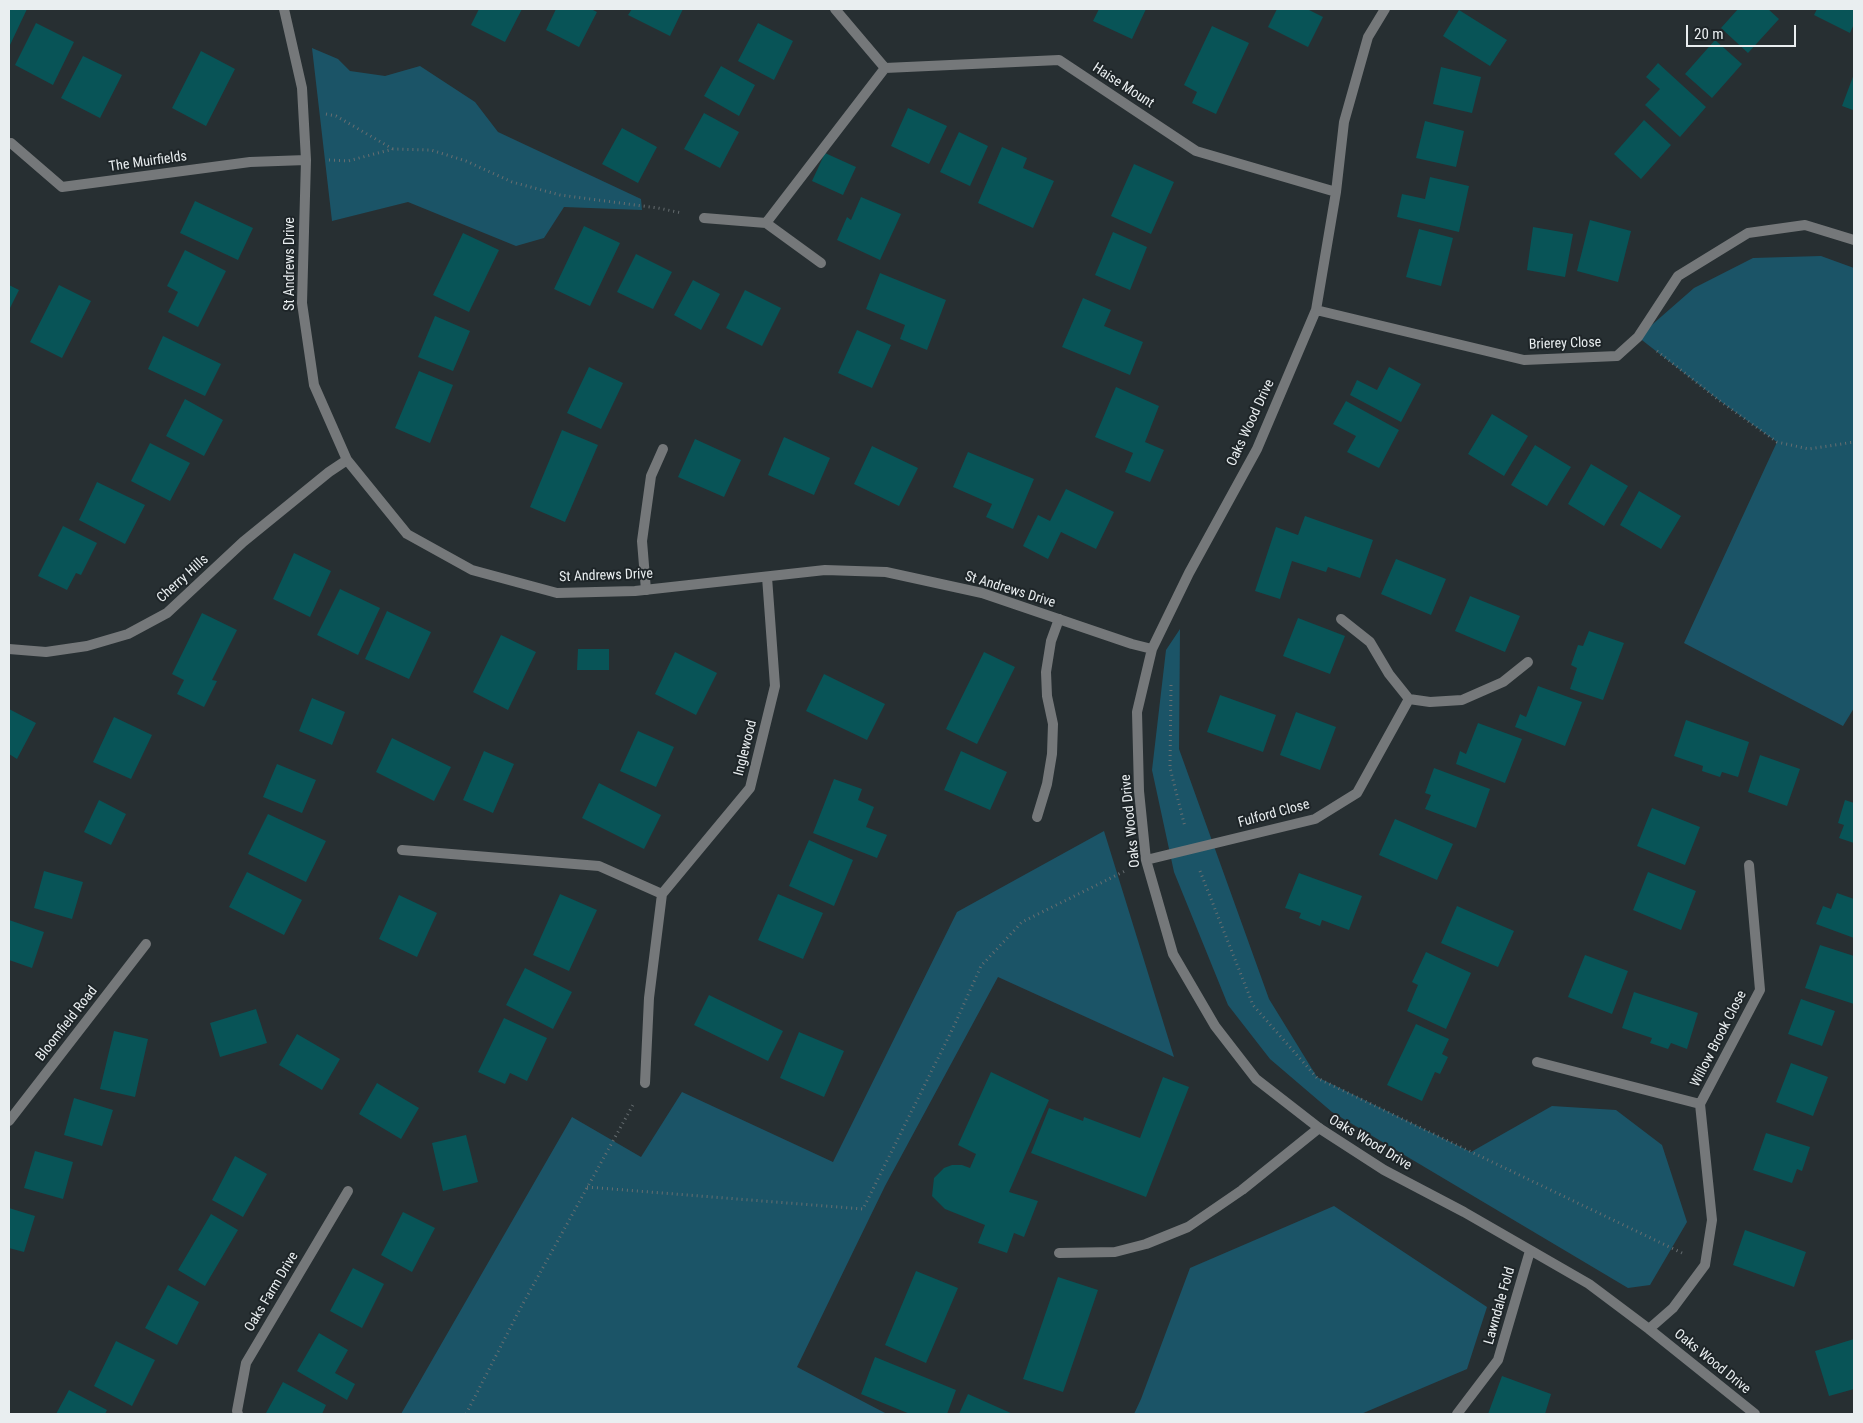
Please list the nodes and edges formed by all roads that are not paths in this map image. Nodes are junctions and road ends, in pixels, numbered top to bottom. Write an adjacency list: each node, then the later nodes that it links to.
1 (284, 9): 6 (street, St Andrews Drive)
2 (835, 9): 4 (street)
3 (1385, 9): 7 (street, Oaks Wood Drive)
4 (885, 68): 7 (street, Haise Mount); 9 (street)
5 (11, 143): 6 (street, The Muirfields)
6 (306, 160): 14 (street, St Andrews Drive)
7 (1336, 192): 12 (street, Oaks Wood Drive)
8 (704, 218): 9 (street)
9 (766, 223): 11 (street)
10 (1854, 240): 12 (street, Brierey Close)
11 (821, 263)
12 (1316, 310): 19 (street, Oaks Wood Drive)
13 (663, 449): 16 (street)
14 (347, 460): 16 (street, St Andrews Drive); 20 (street, Cherry Hills)
15 (767, 577): 16 (street, St Andrews Drive); 17 (street, St Andrews Drive); 27 (street, Inglewood)
16 (646, 590)
17 (1059, 619): 19 (street, St Andrews Drive); 23 (street)
18 (1341, 619): 22 (street)
19 (1152, 649): 25 (street, Oaks Wood Drive)
20 (9, 650)
21 (1528, 662): 22 (street)
22 (1409, 700): 25 (street, Fulford Close)
23 (1037, 817)
24 (402, 850): 27 (street)
25 (1146, 860): 33 (street, Oaks Wood Drive)
26 (1749, 866): 31 (street, Willow Brook Close)
27 (662, 894): 30 (street)
28 (146, 944): 32 (street, Bloomfield Road)
29 (1537, 1062): 31 (street, Willow Brook Close)
30 (645, 1082)
31 (1700, 1104): 37 (street, Willow Brook Close)
32 (9, 1121)
33 (1319, 1128): 35 (street, Oaks Wood Drive); 36 (street)
34 (348, 1191): 38 (street, Oaks Farm Drive)
35 (1530, 1251): 37 (street, Oaks Wood Drive); 39 (street, Lawndale Fold)
36 (1059, 1253)
37 (1649, 1328): 40 (street, Oaks Wood Drive)
38 (238, 1414)
39 (1457, 1414)
40 (1755, 1414)

